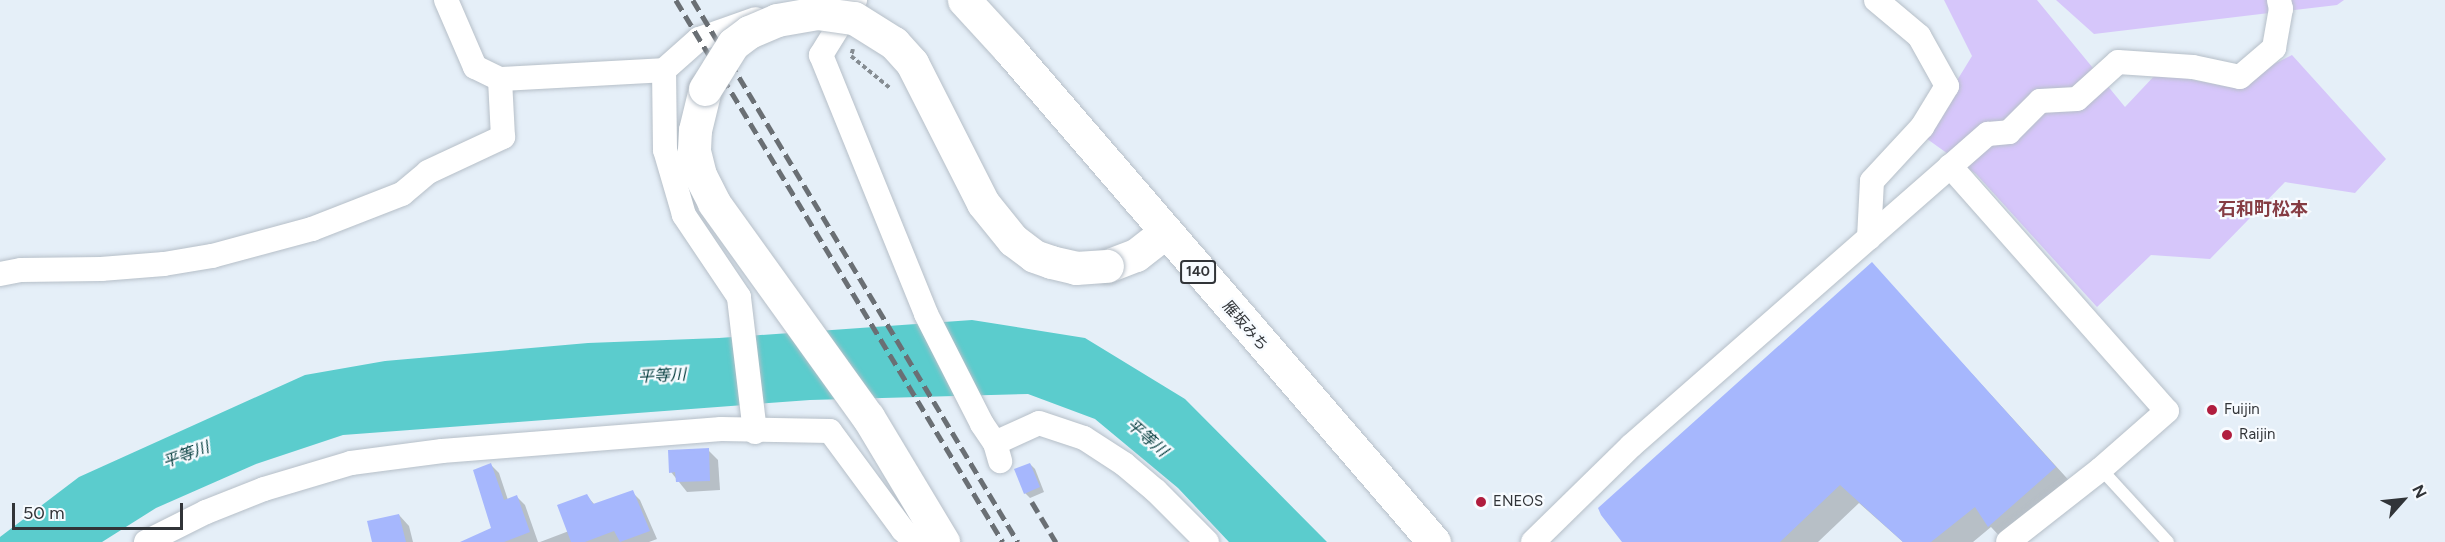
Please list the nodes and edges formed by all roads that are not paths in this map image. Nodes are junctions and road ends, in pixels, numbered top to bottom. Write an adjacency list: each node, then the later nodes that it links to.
1 (446, 0): 7 (street)
2 (964, 0): 9 (main road, 雁坂みち / 140)
3 (1876, 0): 10 (street)
4 (2279, 0): 8 (street)
5 (853, 2): 6 (street); 17 (street)
6 (664, 70): 7 (street); 12 (street)
7 (500, 79): 11 (street)
8 (1950, 166): 10 (street); 13 (street)
9 (1165, 232): 16 (main road, bridge); 18 (main road, 雁坂みち / 140)
10 (1869, 238): 19 (street)
11 (0, 274)
12 (755, 423): 14 (street); 15 (street)
13 (2102, 469): 20 (street); 21 (lane)
14 (146, 542)
15 (916, 542)
16 (943, 542)
17 (1207, 542)
18 (1434, 542)
19 (1533, 542)
20 (2008, 542)
21 (2168, 542)

